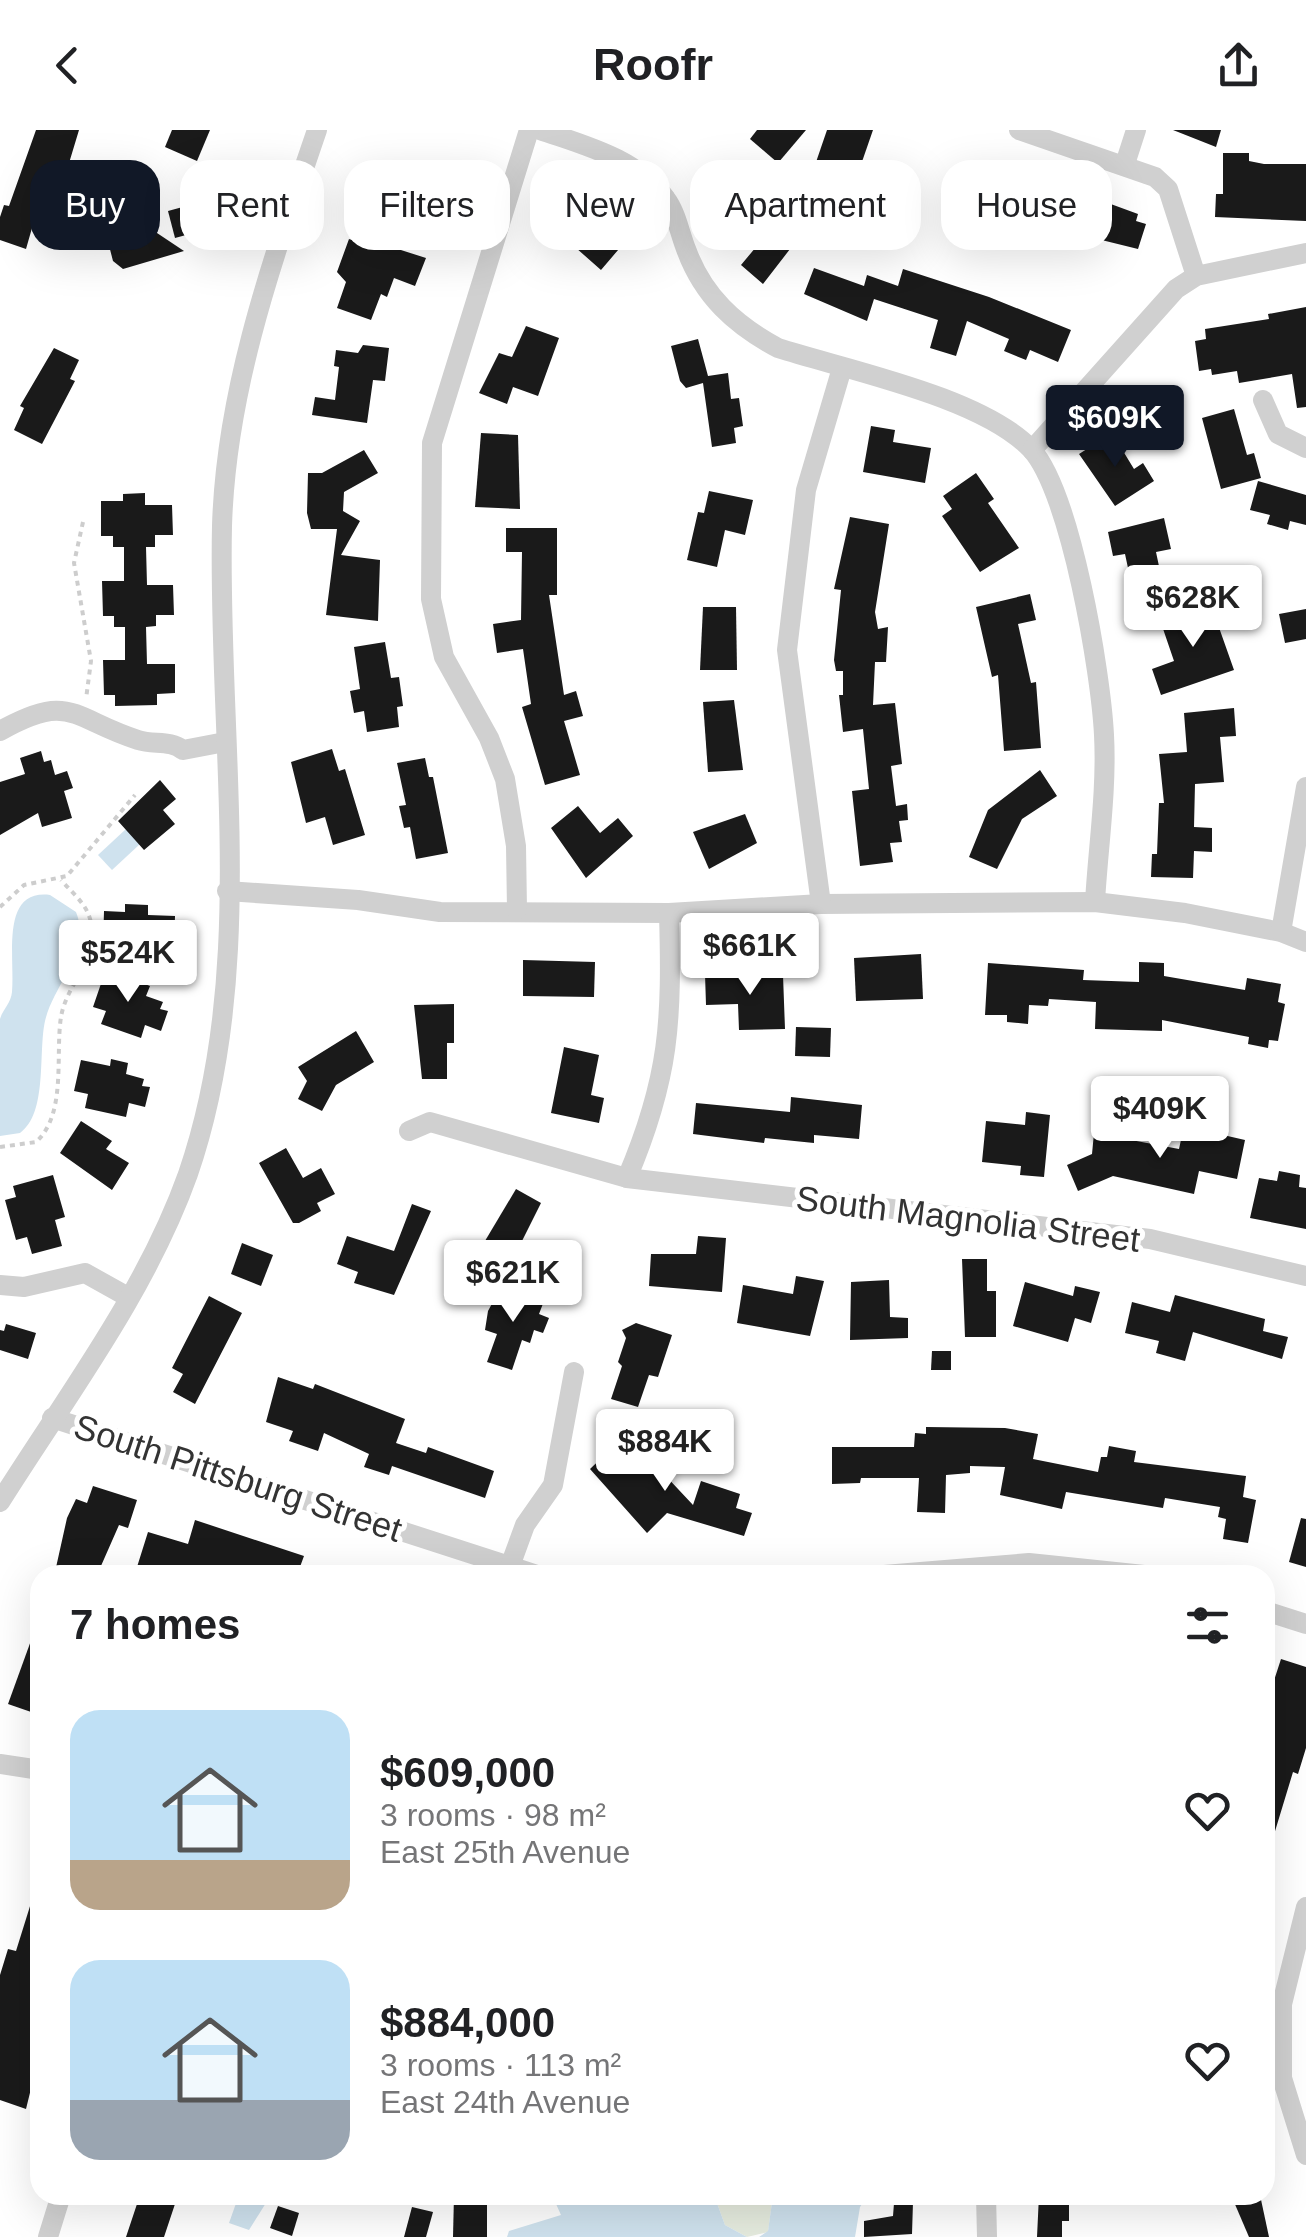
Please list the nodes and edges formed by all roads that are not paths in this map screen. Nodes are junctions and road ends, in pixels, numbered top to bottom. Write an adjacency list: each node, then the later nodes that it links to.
1 (317, 130): 14 (street)
2 (529, 130): 19 (street)
3 (540, 130): 9 (street)
4 (1019, 130): 6 (street)
5 (1136, 130): 6 (street)
6 (1124, 164): 8 (street)
7 (1306, 254): 8 (street)
8 (1196, 276): 12 (street)
9 (842, 368): 12 (street); 18 (street)
10 (1263, 400): 11 (street)
11 (1306, 448)
12 (1032, 450): 17 (street)
13 (0, 731): 14 (street)
14 (215, 743): 16 (street)
15 (1306, 786): 21 (street)
16 (228, 891): 19 (street); 27 (street)
17 (1095, 902): 18 (street); 21 (street)
18 (821, 904): 20 (street)
19 (517, 910): 20 (street)
20 (669, 913): 24 (street)
21 (1281, 932): 22 (street)
22 (1306, 942)
23 (409, 1132): 24 (street, South Magnolia Street)
24 (627, 1178): 25 (street, South Magnolia Street)
25 (1306, 1276)
26 (0, 1285): 27 (street)
27 (128, 1297): 29 (street)
28 (574, 1372): 32 (street)
29 (52, 1418): 30 (street); 31 (street, South Pittsburg Street)
30 (0, 1502)
31 (507, 1565)
32 (510, 1565)
33 (1275, 1614): 34 (street)
34 (1306, 1624)
35 (0, 1764): 36 (street)
36 (30, 1768)
37 (1306, 1906): 38 (street)
38 (1306, 2155)
39 (58, 2205): 41 (street)
40 (986, 2205): 42 (street)
41 (48, 2237)
42 (987, 2237)

